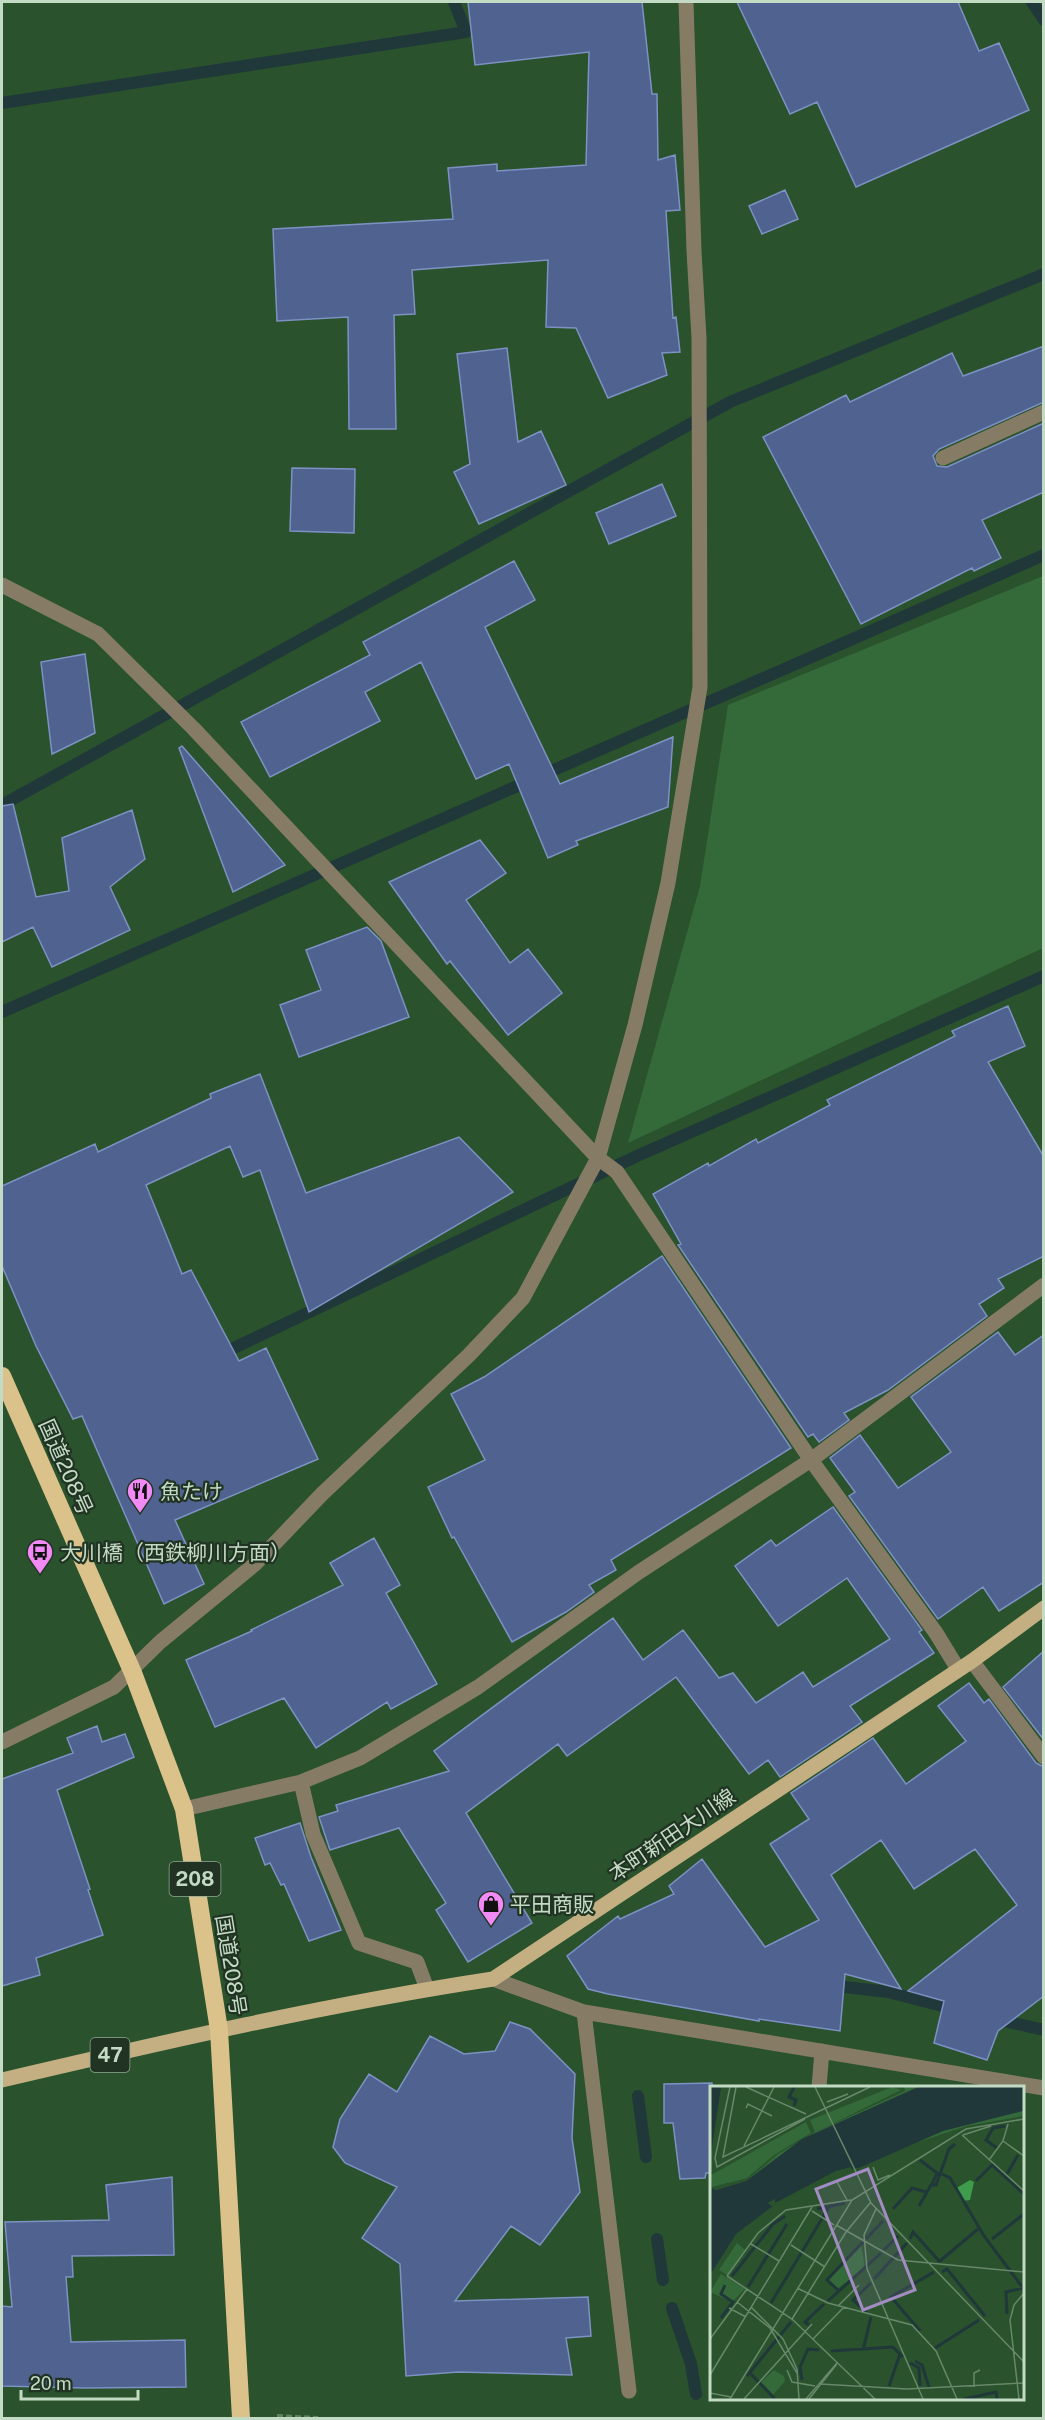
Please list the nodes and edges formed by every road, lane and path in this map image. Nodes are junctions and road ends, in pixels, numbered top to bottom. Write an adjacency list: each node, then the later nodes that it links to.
1 (686, 2): 5 (street)
2 (1044, 412): 3 (street)
3 (943, 458)
4 (2, 585): 5 (street)
5 (598, 1158): 8 (street); 11 (street)
6 (1044, 1285): 8 (street)
7 (2, 1376): 11 (highway, 国道208号 / 208)
8 (811, 1460): 10 (street); 14 (street)
9 (1044, 1608): 10 (main road, 本町新田大川線)
10 (965, 1665): 13 (street); 16 (main road, 本町新田大川線)
11 (131, 1668): 12 (street); 15 (highway, 国道208号 / 208)
12 (2, 1742)
13 (1044, 1757)
14 (301, 1782): 15 (street); 17 (street)
15 (184, 1809): 19 (highway, 国道208号 / 208)
16 (493, 1979): 17 (main road, 本町新田大川線); 18 (street)
17 (428, 1989): 19 (main road, 本町新田大川線)
18 (584, 2012): 20 (street); 24 (street)
19 (219, 2030): 21 (main road, 47); 26 (highway, 国道208号 / 208)
20 (822, 2051): 22 (street); 23 (street)
21 (2, 2080)
22 (819, 2086)
23 (1044, 2088)
24 (629, 2391)
25 (278, 2416): 27 (path)
26 (241, 2418)
27 (318, 2418)

